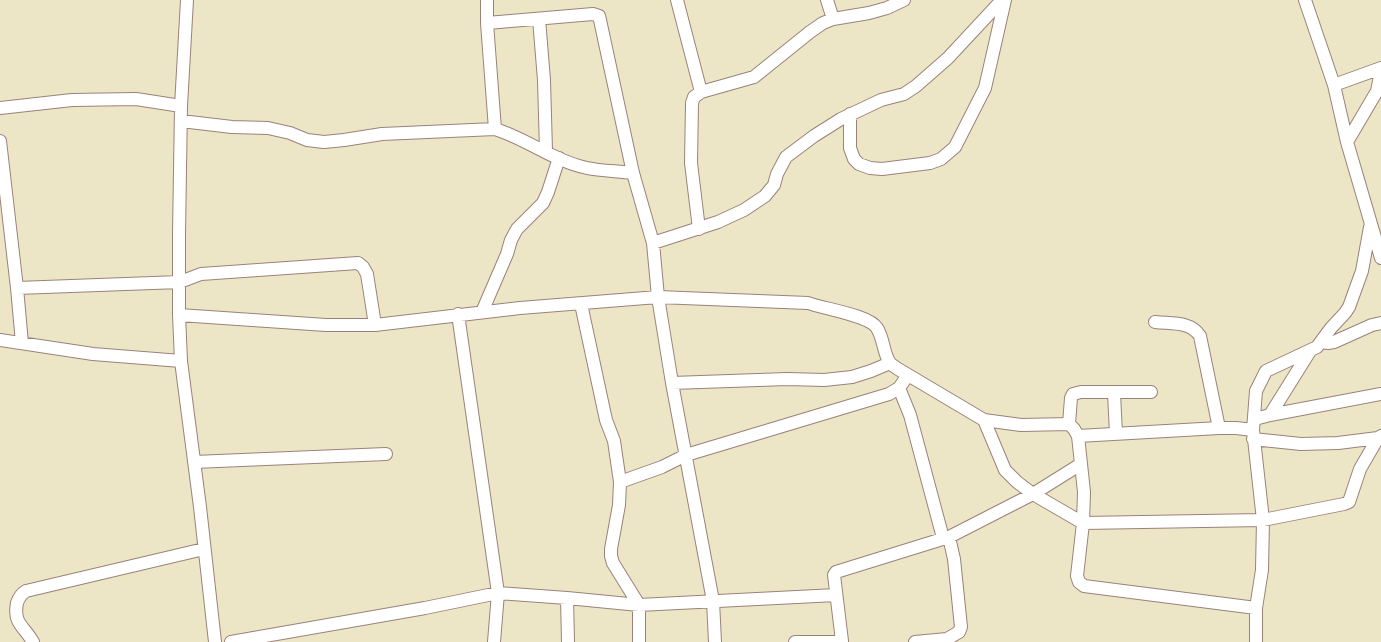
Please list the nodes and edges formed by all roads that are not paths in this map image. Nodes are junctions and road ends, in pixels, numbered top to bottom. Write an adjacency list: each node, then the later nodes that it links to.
1 (187, 0): 16 (street)
2 (488, 0): 11 (street)
3 (677, 0): 15 (street)
4 (827, 0): 10 (street)
5 (904, 0): 10 (street)
6 (1002, 0): 18 (street)
7 (1005, 0): 18 (street)
8 (1305, 0): 13 (street)
9 (540, 19): 11 (street); 23 (street); 25 (street)
10 (833, 19): 15 (street)
11 (487, 23): 20 (street)
12 (1381, 69): 13 (street); 14 (street)
13 (1334, 85): 22 (street)
14 (1379, 89): 22 (street)
15 (701, 92): 27 (street)
16 (181, 106): 17 (street); 19 (street)
17 (0, 108)
18 (850, 114): 27 (street)
19 (181, 121): 20 (street); 30 (street)
20 (495, 129): 23 (street)
21 (0, 141): 31 (street)
22 (1348, 142): 26 (street)
23 (546, 151): 24 (street)
24 (559, 158): 25 (street); 34 (street)
25 (633, 173): 28 (street)
26 (1371, 225): 29 (street); 41 (street)
27 (699, 229): 28 (street)
28 (653, 243): 32 (street)
29 (1381, 258)
30 (180, 282): 31 (street); 36 (street); 39 (street)
31 (17, 288): 42 (street)
32 (658, 297): 33 (street); 45 (street); 47 (street)
33 (580, 304): 34 (street); 64 (street)
34 (482, 312): 35 (street)
35 (458, 314): 39 (street); 70 (street)
36 (179, 315): 39 (street); 44 (street)
37 (1155, 322): 55 (street)
38 (1381, 323): 41 (street)
39 (375, 325)
40 (0, 340): 42 (street)
41 (1321, 342): 43 (street)
42 (22, 343): 44 (street)
43 (1310, 351): 52 (street); 56 (street)
44 (181, 361): 62 (street)
45 (890, 363): 46 (street); 47 (street)
46 (908, 375): 48 (street); 53 (street)
47 (672, 382): 61 (street)
48 (899, 388): 61 (street); 68 (street)
49 (1151, 392): 50 (street)
50 (1114, 393): 54 (street); 57 (street)
51 (1381, 394): 52 (street)
52 (1270, 415): 56 (street)
53 (984, 420): 54 (street); 65 (street)
54 (1069, 424): 58 (street)
55 (1219, 428): 56 (street); 57 (street)
56 (1254, 430): 59 (street); 66 (street)
57 (1116, 434): 58 (street)
58 (1078, 436): 63 (street)
59 (1379, 437): 66 (street)
60 (386, 454): 62 (street)
61 (686, 455): 64 (street); 73 (street)
62 (194, 462): 69 (street)
63 (1081, 464): 65 (street); 67 (street)
64 (620, 482): 74 (street)
65 (1033, 494): 67 (street); 68 (street)
66 (1263, 520): 67 (street); 75 (street)
67 (1083, 523): 75 (street)
68 (946, 538): 71 (street); 76 (street)
69 (204, 549): 77 (street); 78 (street)
70 (498, 593): 72 (street); 79 (street); 80 (street)
71 (836, 595): 73 (street); 85 (street)
72 (567, 598): 74 (street); 81 (street)
73 (713, 601): 74 (street); 83 (street)
74 (639, 605): 82 (street)
75 (1256, 608): 87 (street)
76 (947, 640): 86 (street)
77 (33, 642)
78 (215, 642)
79 (231, 642)
80 (494, 642)
81 (568, 642)
82 (639, 642)
83 (715, 642)
84 (795, 642): 85 (street)
85 (842, 642)
86 (916, 642)
87 (1256, 642)

